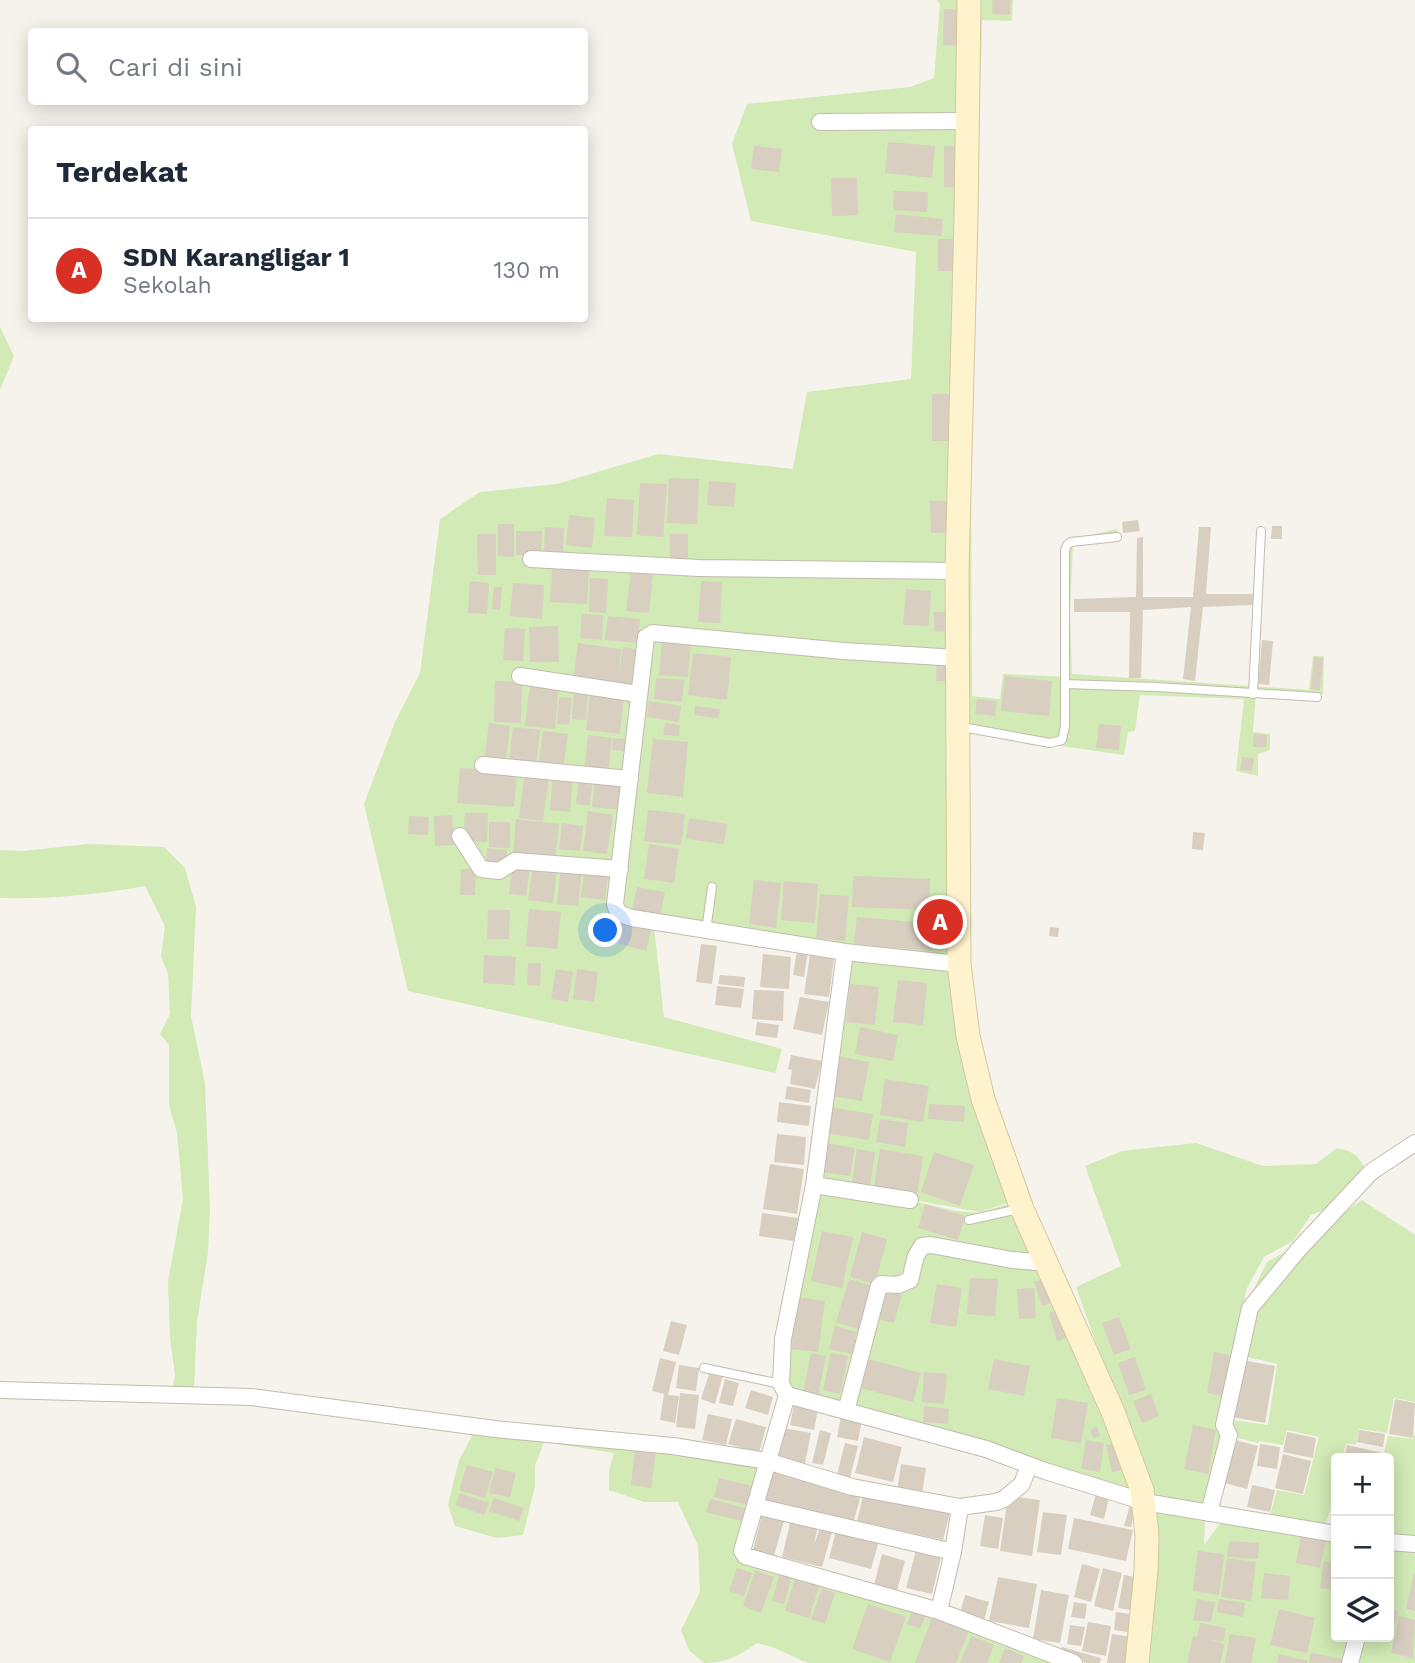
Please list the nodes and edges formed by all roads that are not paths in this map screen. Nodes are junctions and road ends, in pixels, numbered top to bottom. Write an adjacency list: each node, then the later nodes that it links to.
1 (969, 0): 2 (street)
2 (967, 121): 3 (street); 7 (street)
3 (820, 122)
4 (1261, 531): 12 (lane)
5 (1117, 537): 10 (lane)
6 (531, 559): 7 (street)
7 (957, 571): 8 (street)
8 (957, 657): 11 (street); 14 (street)
9 (520, 676): 11 (street)
10 (1065, 684): 12 (lane); 14 (lane)
11 (638, 694): 16 (street)
12 (1253, 694): 13 (lane)
13 (1317, 697)
14 (959, 727): 22 (street)
15 (483, 765): 16 (street)
16 (630, 779): 18 (street)
17 (460, 836): 18 (street)
18 (620, 869): 20 (street)
19 (712, 887): 20 (lane)
20 (706, 930): 21 (street)
21 (845, 952): 22 (street); 24 (street)
22 (959, 964): 26 (street)
23 (1415, 1143): 38 (street)
24 (814, 1185): 25 (street); 31 (street)
25 (910, 1200)
26 (1022, 1209): 27 (lane); 28 (street)
27 (968, 1220)
28 (1047, 1263): 32 (street); 35 (street)
29 (704, 1368): 31 (lane)
30 (0, 1390): 33 (street)
31 (784, 1390): 32 (street); 33 (street)
32 (846, 1410): 34 (street)
33 (767, 1461): 36 (street); 37 (street)
34 (1029, 1465): 35 (street); 37 (street)
35 (1157, 1505): 38 (street); 46 (street)
36 (755, 1506): 42 (street); 43 (street)
37 (960, 1507): 42 (street)
38 (1209, 1513): 39 (street)
39 (1331, 1533)
40 (1394, 1542): 41 (street)
41 (1415, 1544)
42 (953, 1552): 43 (street)
43 (939, 1611): 45 (street)
44 (1356, 1642): 47 (street)
45 (1074, 1663)
46 (1137, 1663)
47 (1350, 1663)

